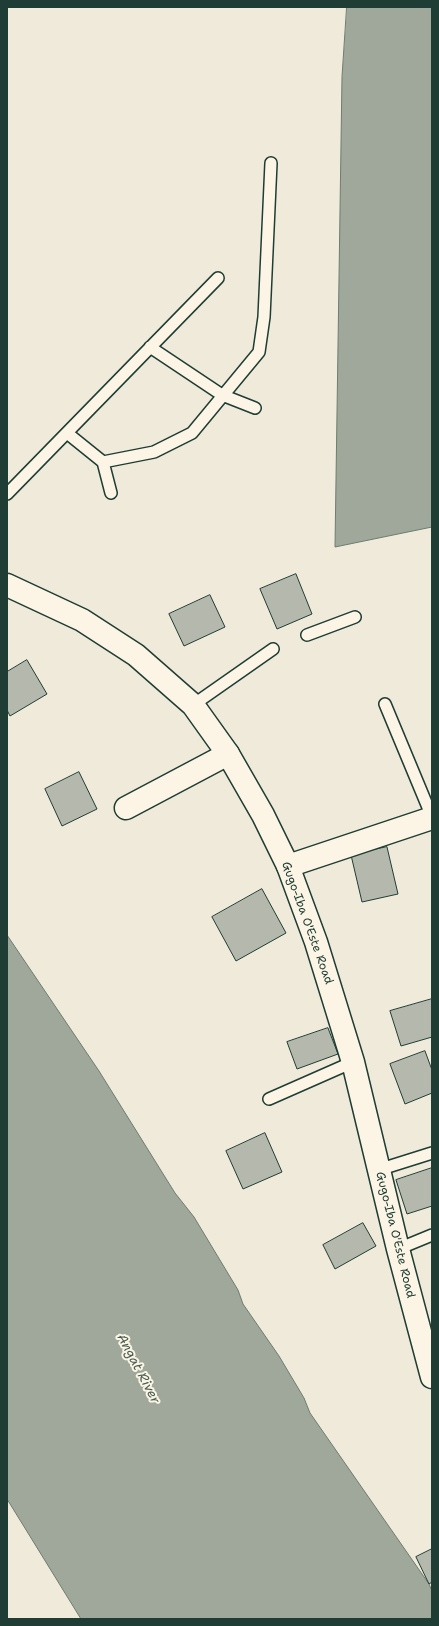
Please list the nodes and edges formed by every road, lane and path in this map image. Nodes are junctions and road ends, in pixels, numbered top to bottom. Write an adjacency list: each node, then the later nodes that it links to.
1 (271, 163): 4 (lane)
2 (218, 278): 3 (lane)
3 (150, 347): 4 (lane); 6 (lane)
4 (222, 395): 5 (lane); 7 (lane)
5 (255, 408)
6 (67, 433): 7 (lane); 9 (lane)
7 (103, 462): 8 (lane)
8 (111, 493)
9 (7, 494)
10 (7, 585): 15 (main road, Gugo-Iba O'Este Road)
11 (355, 617): 12 (lane)
12 (307, 635)
13 (273, 648): 15 (lane)
14 (385, 704): 18 (lane)
15 (193, 705): 16 (main road, Gugo-Iba O'Este Road)
16 (228, 754): 17 (main road); 19 (main road, Gugo-Iba O'Este Road)
17 (126, 808)
18 (432, 818): 19 (main road)
19 (288, 866): 20 (main road, Gugo-Iba O'Este Road)
20 (353, 1062): 21 (lane); 23 (main road, Gugo-Iba O'Este Road)
21 (269, 1099)
22 (432, 1153): 23 (lane)
23 (378, 1170): 25 (main road, Gugo-Iba O'Este Road)
24 (432, 1235): 25 (lane)
25 (398, 1249): 26 (main road, Gugo-Iba O'Este Road)
26 (432, 1377)

